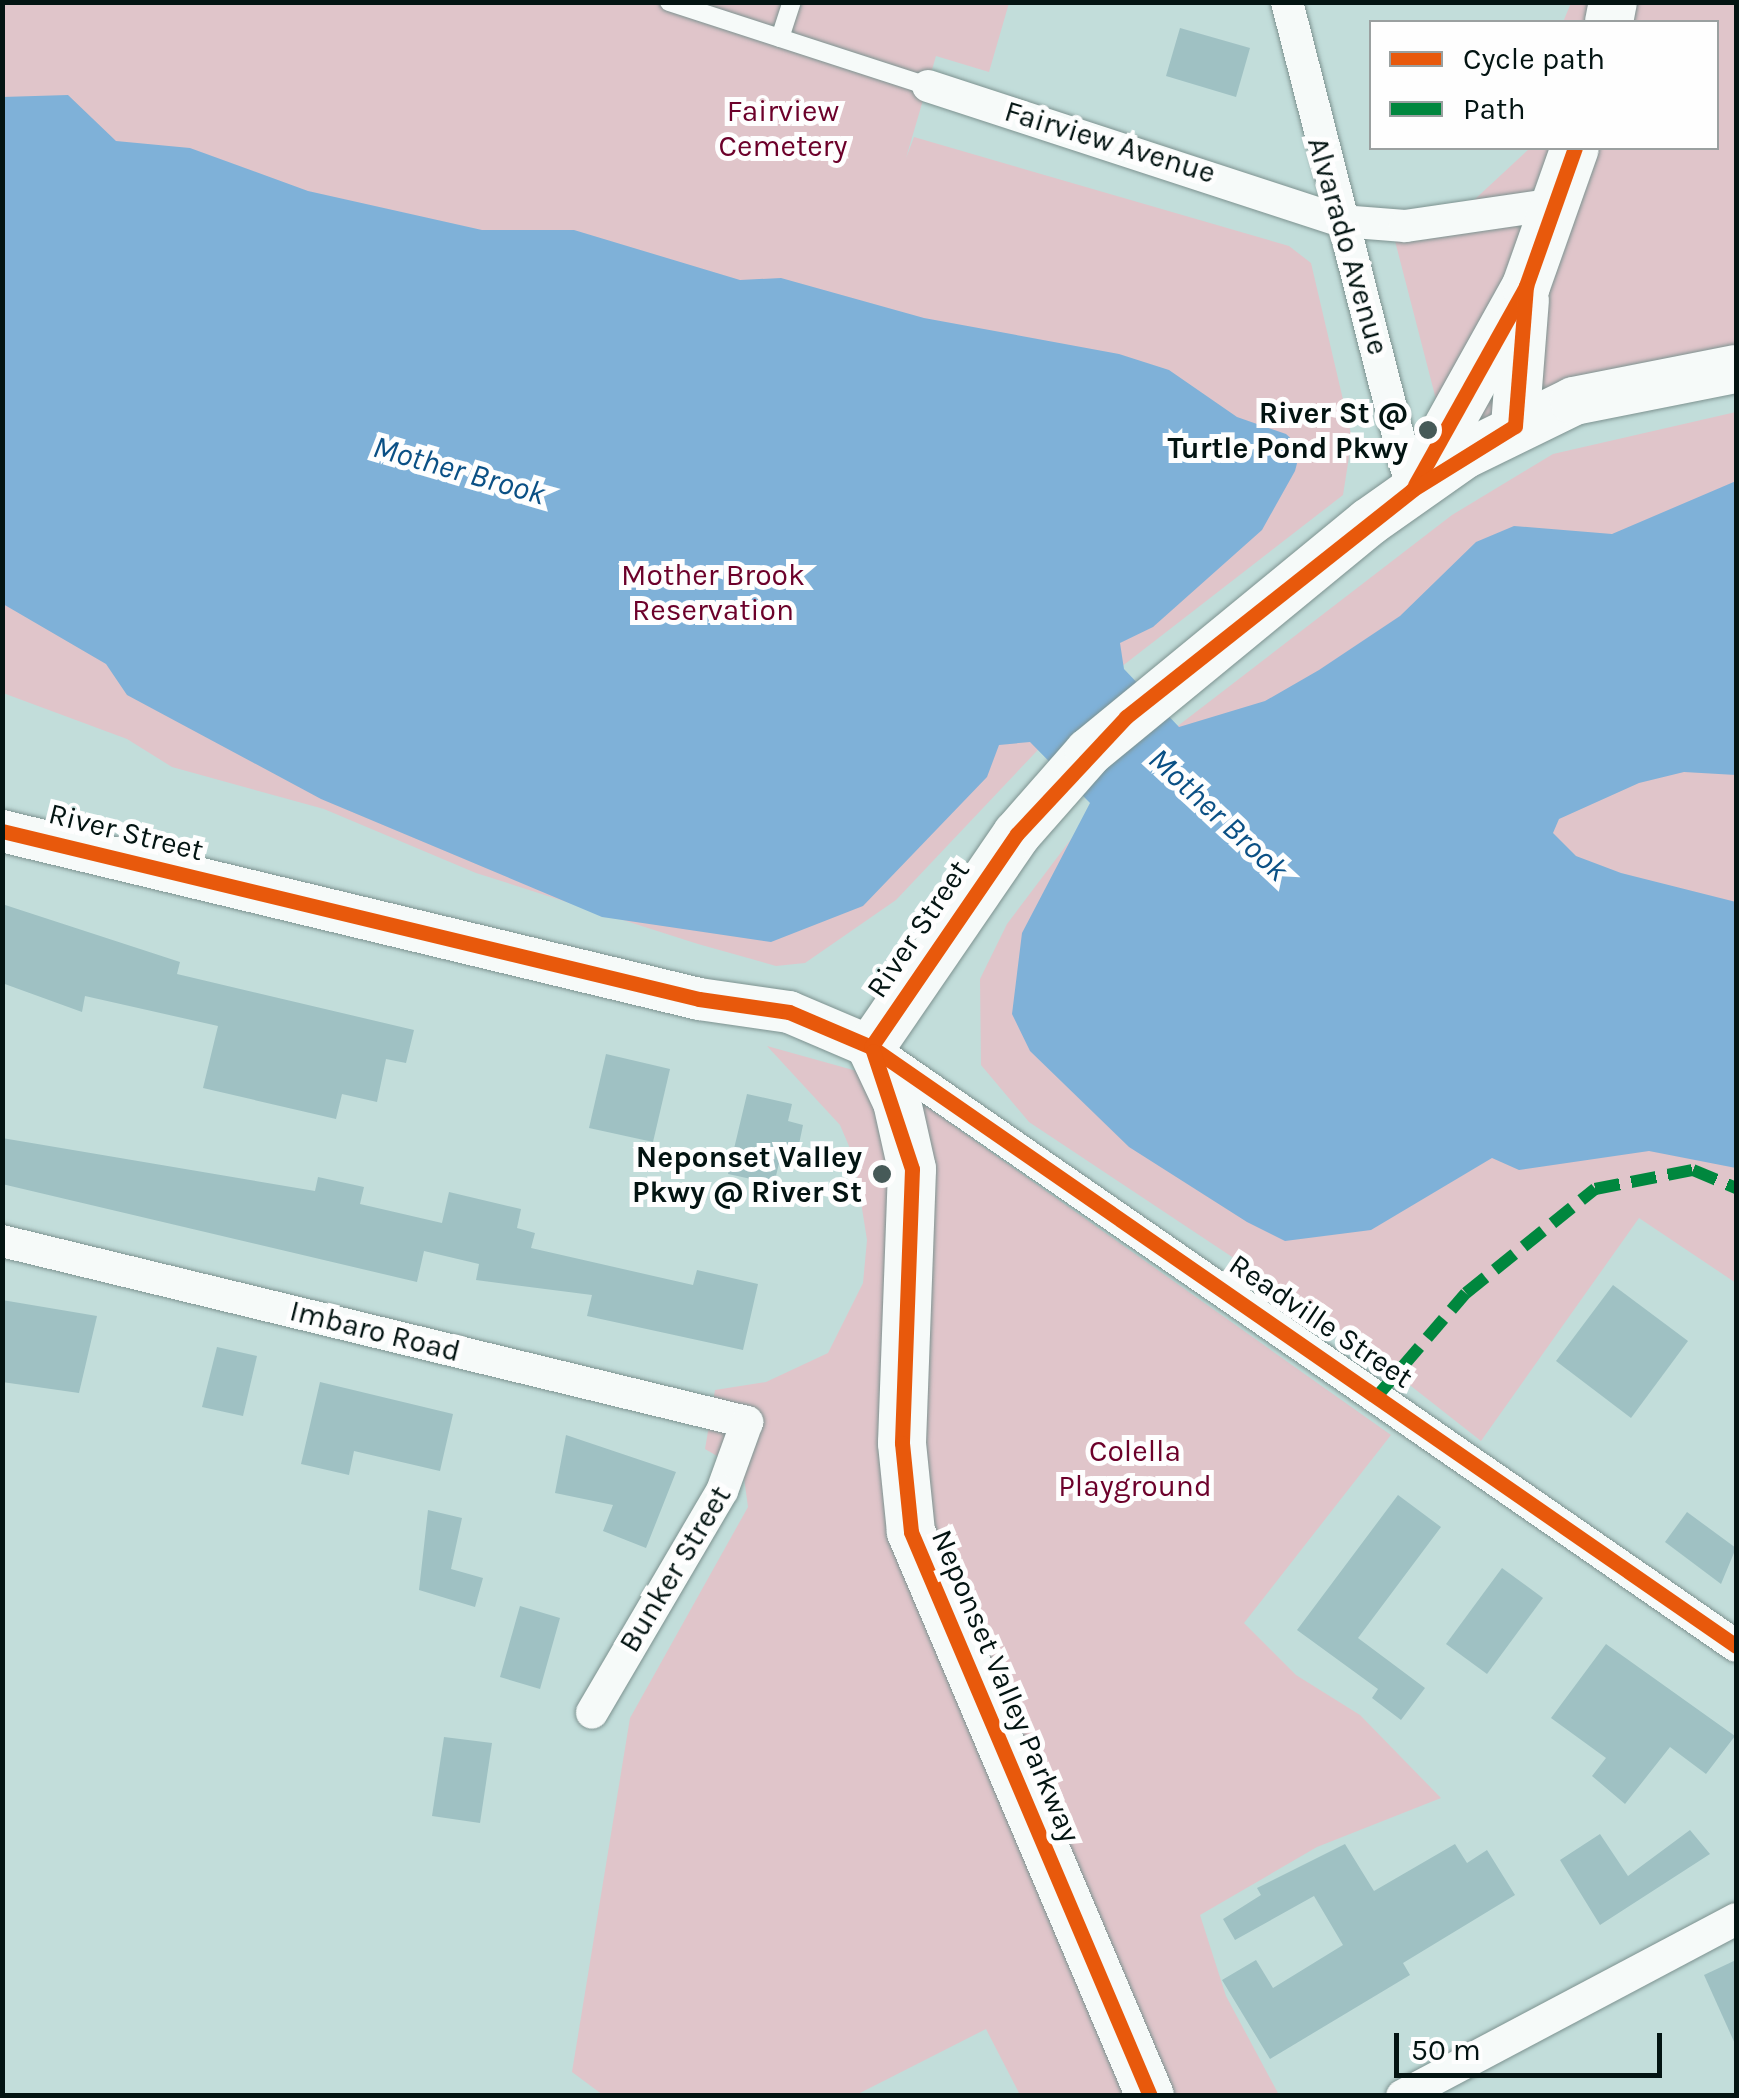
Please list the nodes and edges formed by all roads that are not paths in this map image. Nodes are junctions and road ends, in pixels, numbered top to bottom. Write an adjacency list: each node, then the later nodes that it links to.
1 (670, 2): 4 (lane, Fairview Avenue)
2 (792, 2): 4 (lane)
3 (1287, 2): 8 (street, Alvarado Avenue)
4 (780, 38): 5 (lane, Fairview Avenue)
5 (928, 86): 8 (street, Fairview Avenue)
6 (1574, 150): 7 (main road)
7 (1556, 204): 8 (street, Fairview Avenue); 9 (main road)
8 (1341, 221): 12 (street, Alvarado Avenue)
9 (1526, 286): 11 (main road); 12 (main road)
10 (1736, 369): 11 (main road, River Street)
11 (1515, 426): 12 (main road, River Street)
12 (1412, 490): 14 (main road, River Street)
13 (2, 831): 14 (street, River Street)
14 (871, 1047): 17 (street, Readville Street); 20 (main road, Neponset Valley Parkway)
15 (2, 1241): 16 (street, Imbaro Road)
16 (747, 1422): 18 (street, Bunker Street)
17 (1736, 1646)
18 (592, 1712)
19 (1736, 1918): 21 (street)
20 (1150, 2096)
21 (1402, 2096)

